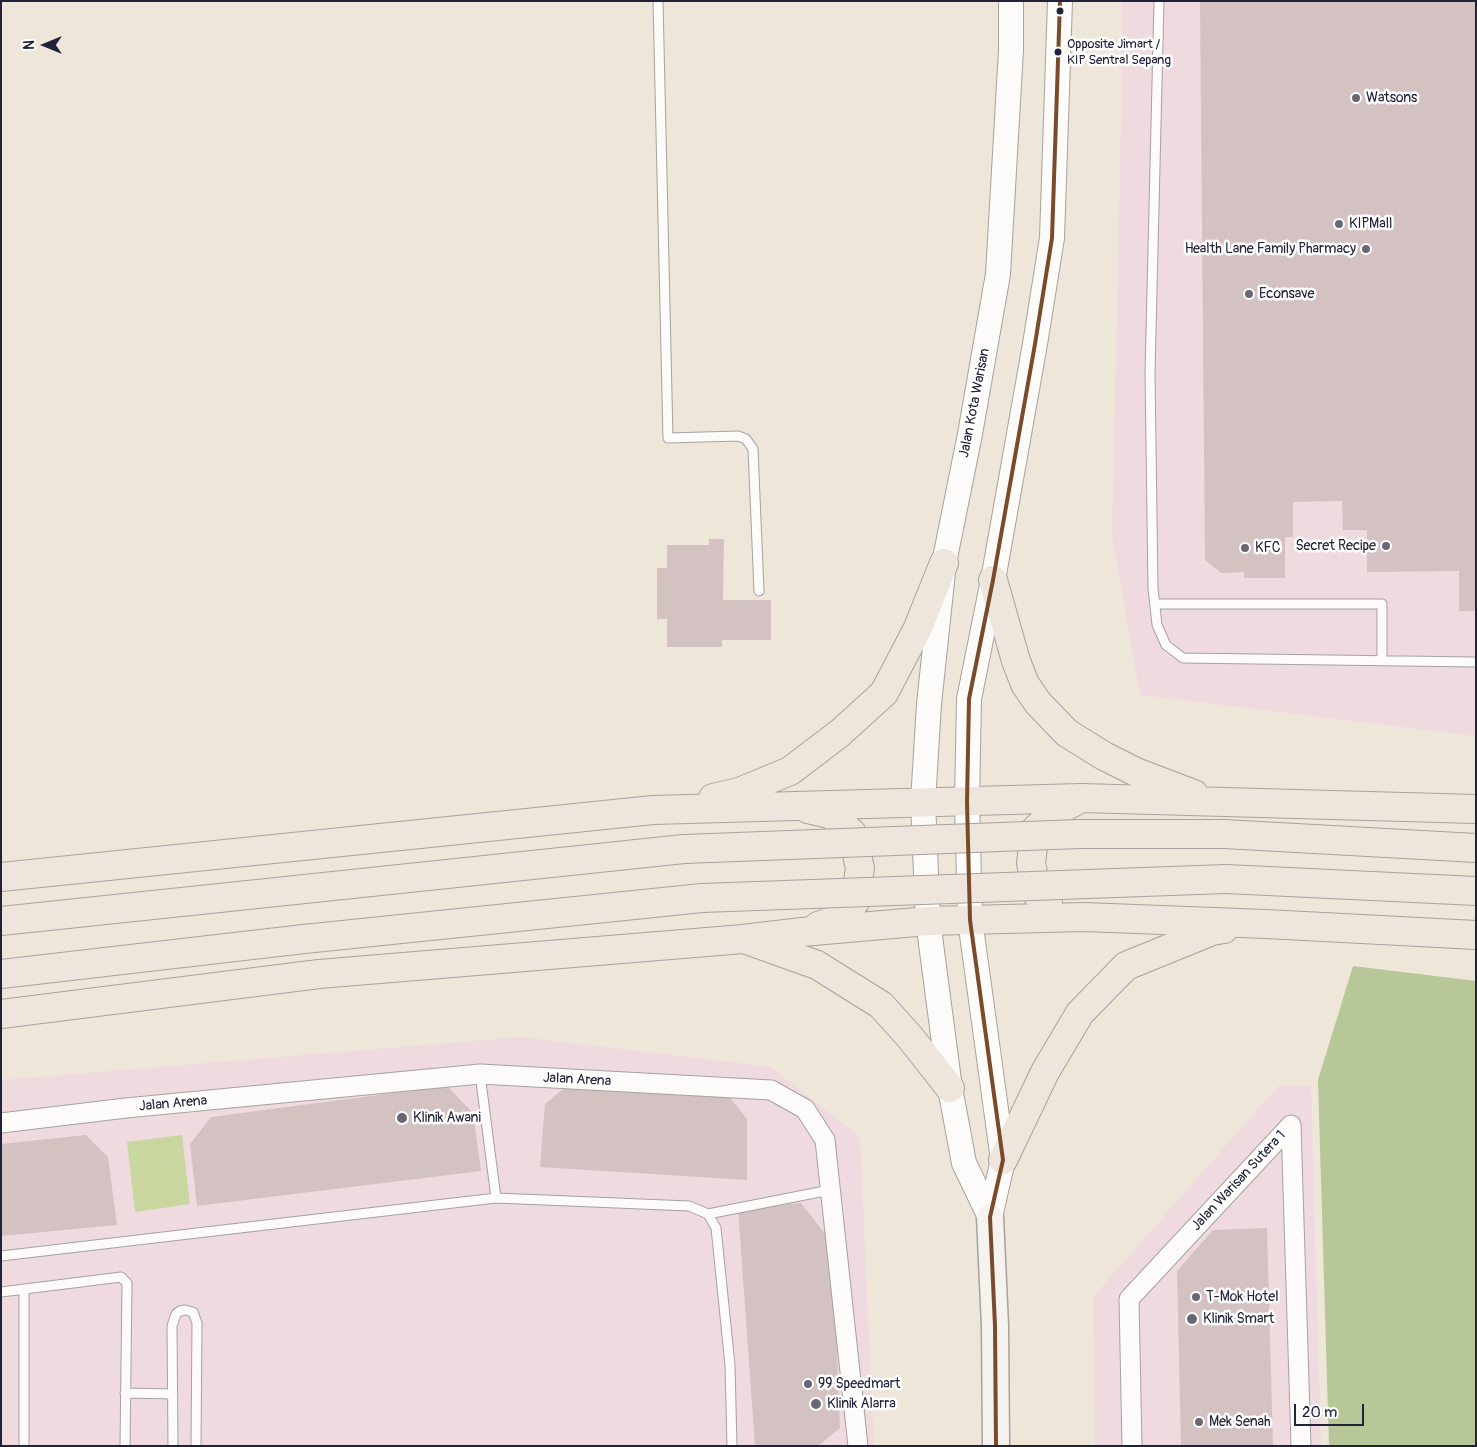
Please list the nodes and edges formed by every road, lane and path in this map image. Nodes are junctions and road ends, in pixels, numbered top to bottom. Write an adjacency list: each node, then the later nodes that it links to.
1 (658, 1): 7 (lane)
2 (1011, 1): 5 (street, Jalan Kota Warisan)
3 (1060, 1): 6 (street)
4 (1159, 1): 8 (lane)
5 (944, 563): 12 (street, Jalan Kota Warisan); 17 (highway)
6 (993, 580): 13 (street); 14 (highway)
7 (758, 591)
8 (1155, 604): 9 (lane); 9 (lane)
9 (1382, 660): 10 (lane)
10 (1476, 662)
11 (1081, 798): 13 (highway); 14 (highway); 21 (highway)
12 (923, 802): 13 (highway); 15 (highway); 24 (street, Jalan Kota Warisan)
13 (967, 802): 22 (street)
14 (1214, 802): 16 (highway)
15 (792, 806): 17 (highway); 26 (highway)
16 (1476, 809)
17 (653, 810): 19 (highway)
18 (1476, 848): 23 (highway, bridge)
19 (1, 877)
20 (1476, 890): 29 (highway, bridge)
21 (1084, 917): 22 (highway); 25 (highway)
22 (970, 920): 24 (highway); 34 (street)
23 (1, 921)
24 (928, 921): 26 (highway); 32 (street, Jalan Kota Warisan)
25 (1266, 924): 27 (highway); 34 (highway)
26 (802, 932): 28 (highway)
27 (1476, 935)
28 (743, 939): 30 (highway); 32 (highway)
29 (1, 974)
30 (1, 1014)
31 (480, 1074): 33 (street, Jalan Arena); 35 (street, Jalan Arena); 36 (lane)
32 (950, 1088): 38 (street, Jalan Kota Warisan)
33 (1, 1123)
34 (1003, 1160): 38 (street)
35 (830, 1190): 37 (lane); 49 (street, Jalan Arena)
36 (496, 1198): 37 (lane); 39 (lane)
37 (708, 1214): 48 (lane)
38 (990, 1217): 50 (main road)
39 (1, 1256)
40 (24, 1289): 41 (lane); 42 (lane); 44 (lane)
41 (1, 1292)
42 (126, 1393): 43 (lane); 45 (lane)
43 (172, 1394): 46 (lane); 47 (lane)
44 (24, 1446)
45 (125, 1446)
46 (173, 1446)
47 (196, 1446)
48 (732, 1446)
49 (858, 1446)
50 (996, 1446)
51 (1132, 1446): 52 (street, Jalan Warisan Sutera 1)
52 (1301, 1446)

